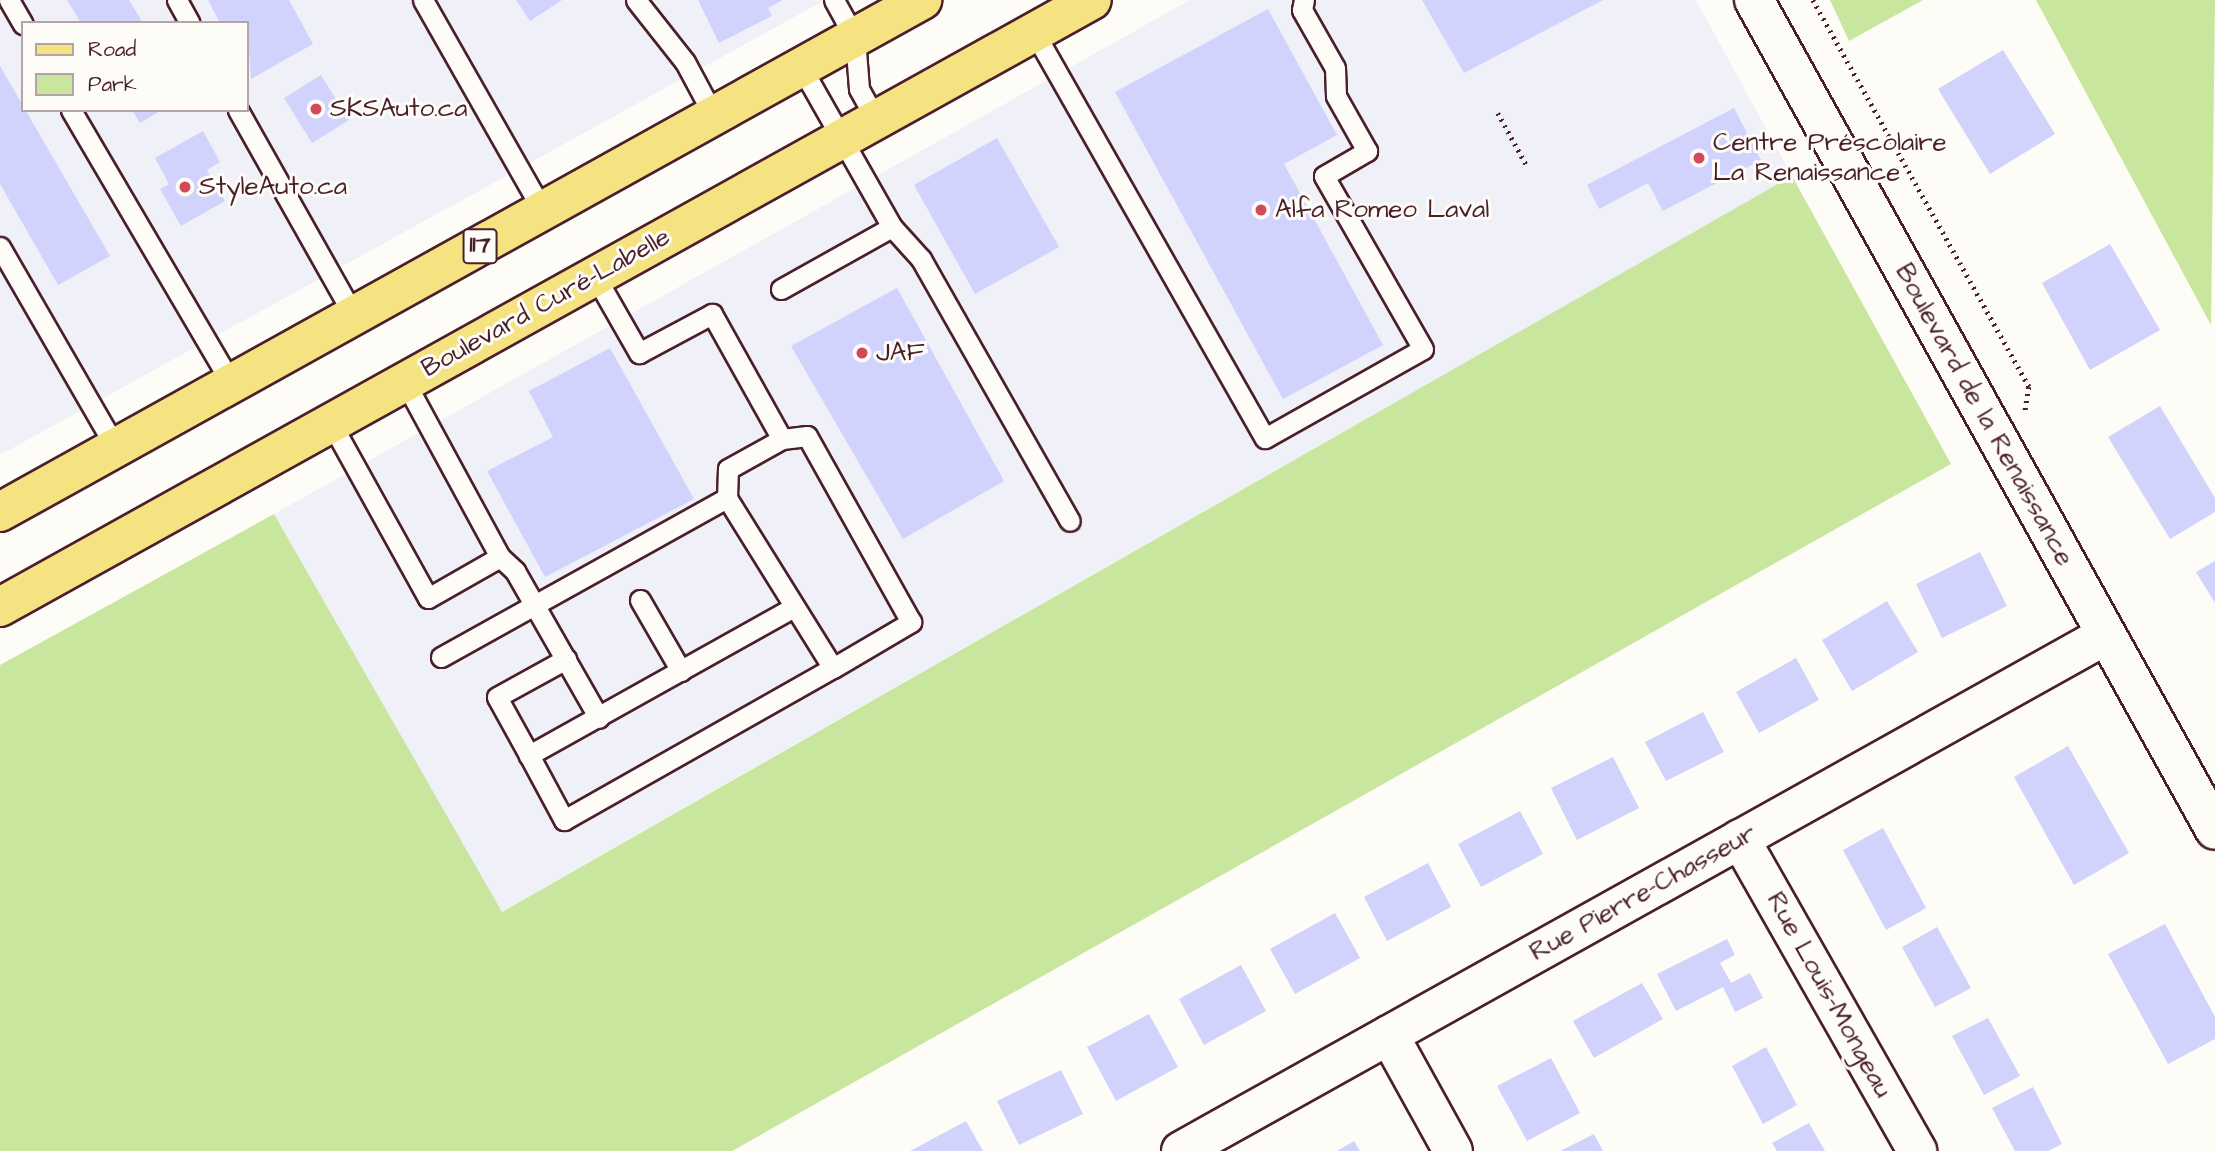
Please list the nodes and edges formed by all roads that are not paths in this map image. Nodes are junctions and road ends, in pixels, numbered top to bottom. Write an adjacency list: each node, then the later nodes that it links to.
1 (9, 0): 10 (lane)
2 (177, 0): 11 (lane)
3 (423, 0): 20 (lane)
4 (636, 0): 17 (lane)
5 (834, 0): 13 (lane)
6 (922, 0): 13 (main road, 117)
7 (1092, 0): 12 (main road, Boulevard Curé-Labelle)
8 (1304, 0): 12 (lane)
9 (1754, 0): 39 (street, Boulevard de la Renaissance)
10 (21, 21)
11 (189, 21)
12 (1034, 32): 18 (main road, Boulevard Curé-Labelle)
13 (855, 38): 14 (main road, 117); 18 (lane)
14 (801, 68): 17 (main road, 117); 19 (lane)
15 (72, 112): 27 (lane)
16 (239, 112): 25 (lane)
17 (714, 116): 20 (main road, 117)
18 (876, 120): 19 (main road, Boulevard Curé-Labelle)
19 (842, 139): 21 (lane); 23 (main road, Boulevard Curé-Labelle)
20 (543, 211): 25 (main road, 117)
21 (892, 227): 24 (lane); 33 (lane)
22 (0, 247): 30 (lane)
23 (595, 276): 26 (main road, Boulevard Curé-Labelle); 29 (lane)
24 (780, 289)
25 (354, 316): 27 (main road, 117)
26 (405, 382): 28 (main road, Boulevard Curé-Labelle); 34 (lane)
27 (232, 384): 30 (main road, 117)
28 (331, 423): 34 (lane); 37 (main road, Boulevard Curé-Labelle)
29 (782, 439): 31 (lane); 42 (lane)
30 (117, 448): 32 (main road, 117)
31 (727, 498): 36 (lane); 38 (lane)
32 (0, 512)
33 (1070, 521)
34 (500, 557): 36 (lane)
35 (640, 600): 43 (lane)
36 (535, 604): 40 (lane); 41 (lane)
37 (0, 607)
38 (794, 607): 42 (lane); 43 (lane)
39 (2106, 635): 46 (street, Boulevard de la Renaissance); 47 (street, Rue Pierre-Chasseur)
40 (442, 657)
41 (566, 659): 44 (lane); 45 (lane)
42 (834, 668): 45 (lane)
43 (681, 671): 44 (lane)
44 (599, 718): 45 (lane)
45 (529, 755)
46 (2215, 830)
47 (1740, 839): 48 (street, Rue Pierre-Chasseur); 51 (street, Rue Louis-Mongeau)
48 (1390, 1035): 49 (street, Rue Pierre-Chasseur); 50 (street)
49 (1181, 1151)
50 (1453, 1151)
51 (1917, 1151)

